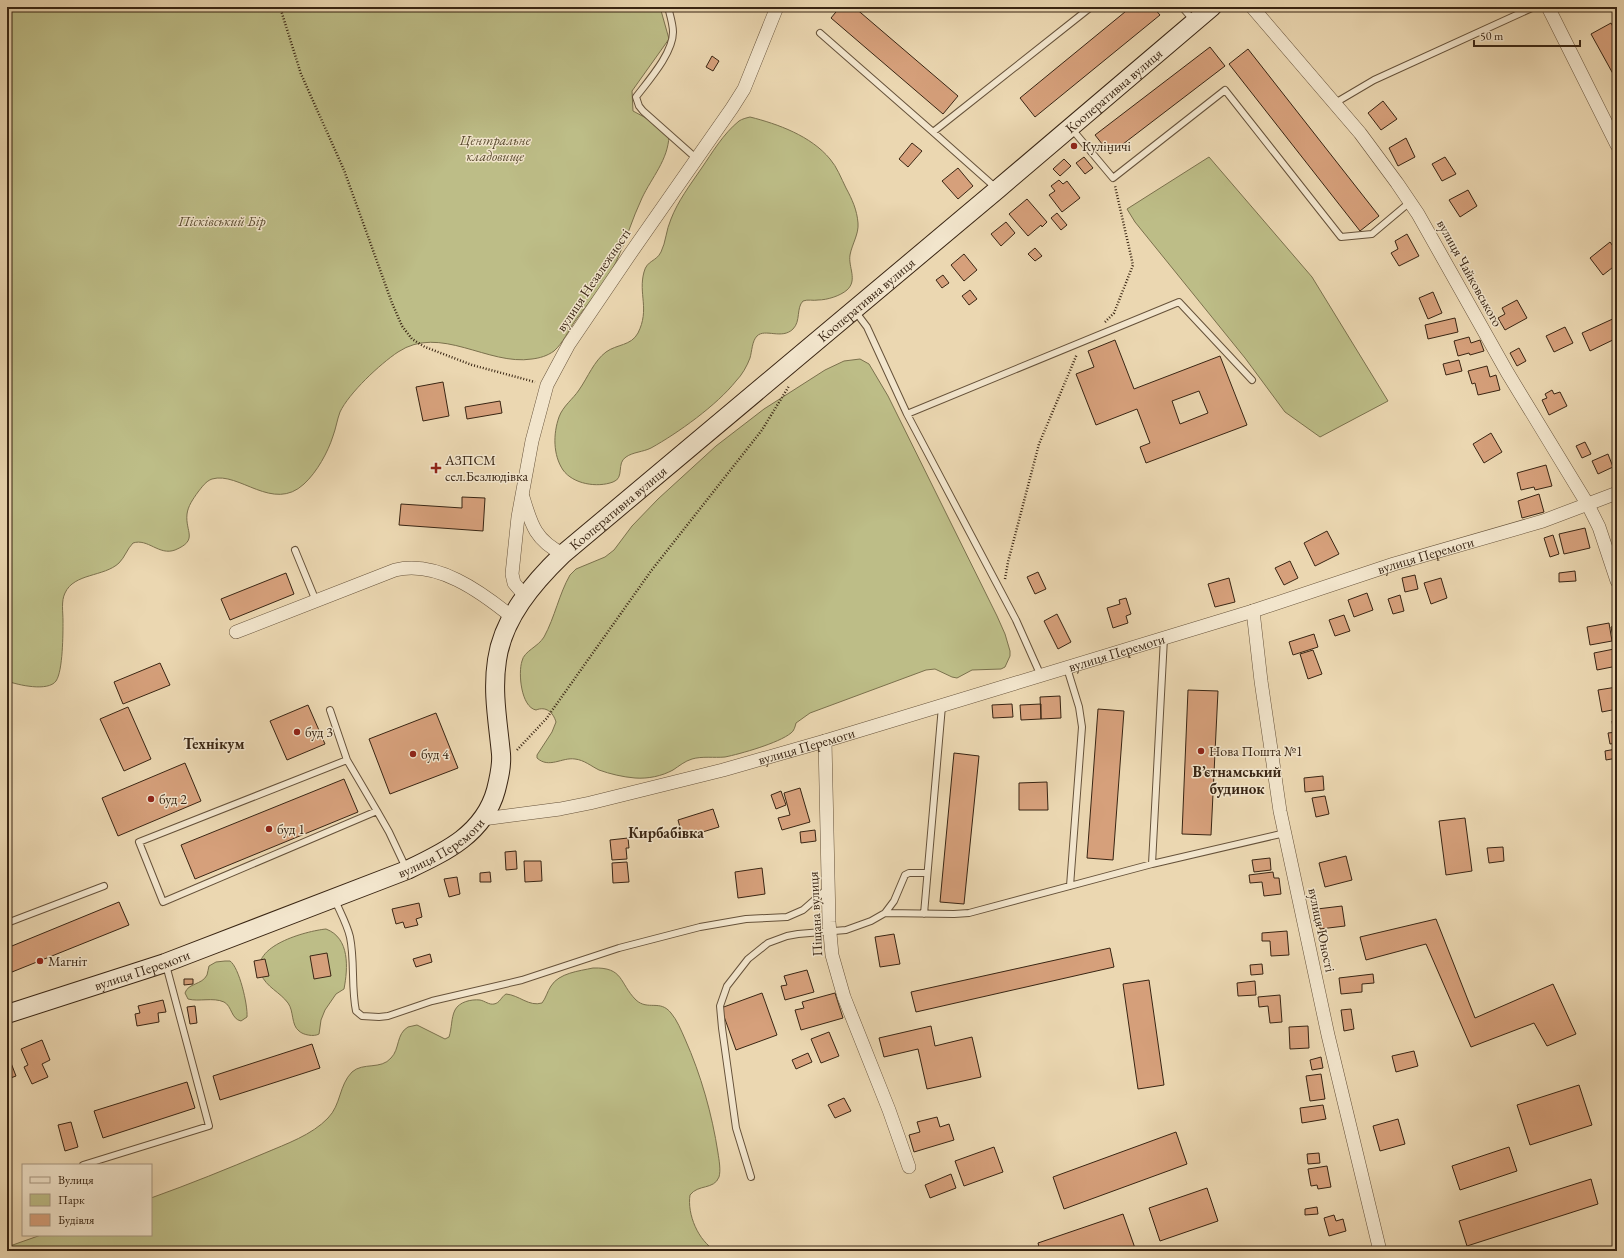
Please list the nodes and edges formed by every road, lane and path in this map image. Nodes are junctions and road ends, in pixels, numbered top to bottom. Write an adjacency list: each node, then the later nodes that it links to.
1 (280, 7): 25 (path)
2 (668, 7): 16 (lane)
3 (777, 7): 16 (street, вулиця Незалежності)
4 (1091, 7): 14 (lane)
5 (1182, 7): 10 (lane)
6 (1212, 7): 10 (street, Кооперативна вулиця)
7 (1252, 7): 12 (street, вулиця Чайковського)
8 (1534, 7): 12 (lane)
9 (1548, 7): 15 (street)
10 (1195, 22): 13 (street, Кооперативна вулиця)
11 (820, 33): 14 (lane)
12 (1336, 103): 19 (street, вулиця Чайковського)
13 (1070, 127): 17 (lane); 18 (street, Кооперативна вулиця)
14 (933, 132): 18 (lane)
15 (1617, 145)
16 (697, 159): 25 (street, вулиця Незалежності)
17 (1113, 178): 19 (lane); 21 (path)
18 (998, 190): 20 (street, Кооперативна вулиця)
19 (1410, 202): 29 (street, вулиця Чайковського)
20 (854, 309): 26 (lane); 31 (street, Кооперативна вулиця)
21 (1102, 324)
22 (1085, 340): 24 (lane); 26 (lane); 33 (path)
23 (793, 379): 46 (path)
24 (1252, 380)
25 (547, 385): 28 (street, вулиця Незалежності)
26 (908, 414): 33 (lane)
27 (1617, 493): 29 (street, вулиця Перемоги)
28 (522, 495): 31 (street); 34 (street, вулиця Незалежності)
29 (1588, 505): 32 (street, вулиця Чайковського); 36 (street, вулиця Перемоги)
30 (295, 550): 35 (lane)
31 (563, 554): 34 (street, Кооперативна вулиця)
32 (1617, 581)
33 (1003, 594): 41 (lane)
34 (525, 596): 37 (street, Кооперативна вулиця)
35 (316, 601): 37 (street); 38 (street)
36 (1253, 611): 39 (street, вулиця Перемоги); 49 (street, вулиця Юності)
37 (512, 617): 46 (street, Кооперативна вулиця)
38 (236, 632)
39 (1164, 638): 40 (street, вулиця Перемоги); 50 (lane)
40 (1067, 668): 41 (street, вулиця Перемоги); 54 (lane)
41 (1041, 676): 42 (street, вулиця Перемоги)
42 (942, 706): 44 (street, вулиця Перемоги); 52 (lane)
43 (330, 710): 45 (lane)
44 (825, 741): 48 (street, вулиця Перемоги); 55 (street, Піщана вулиця)
45 (347, 760): 47 (lane); 47 (lane)
46 (501, 766): 48 (street, Кооперативна вулиця)
47 (377, 811): 51 (lane)
48 (483, 819): 51 (street, вулиця Перемоги)
49 (1285, 832): 50 (lane); 66 (street, вулиця Юності)
50 (1152, 864): 54 (lane)
51 (407, 870): 56 (street, вулиця Перемоги)
52 (927, 874): 57 (lane); 58 (lane)
53 (104, 886): 59 (lane)
54 (1070, 886): 58 (lane)
55 (828, 888): 56 (lane); 60 (street, Піщана вулиця)
56 (334, 899): 61 (street, вулиця Перемоги)
57 (885, 913): 58 (lane); 60 (lane)
58 (924, 914)
59 (7, 924)
60 (829, 932): 64 (street, Піщана вулиця); 65 (lane)
61 (165, 963): 62 (street, вулиця Перемоги); 63 (lane)
62 (7, 1014)
63 (86, 1164)
64 (909, 1167)
65 (751, 1177)
66 (1380, 1251)

